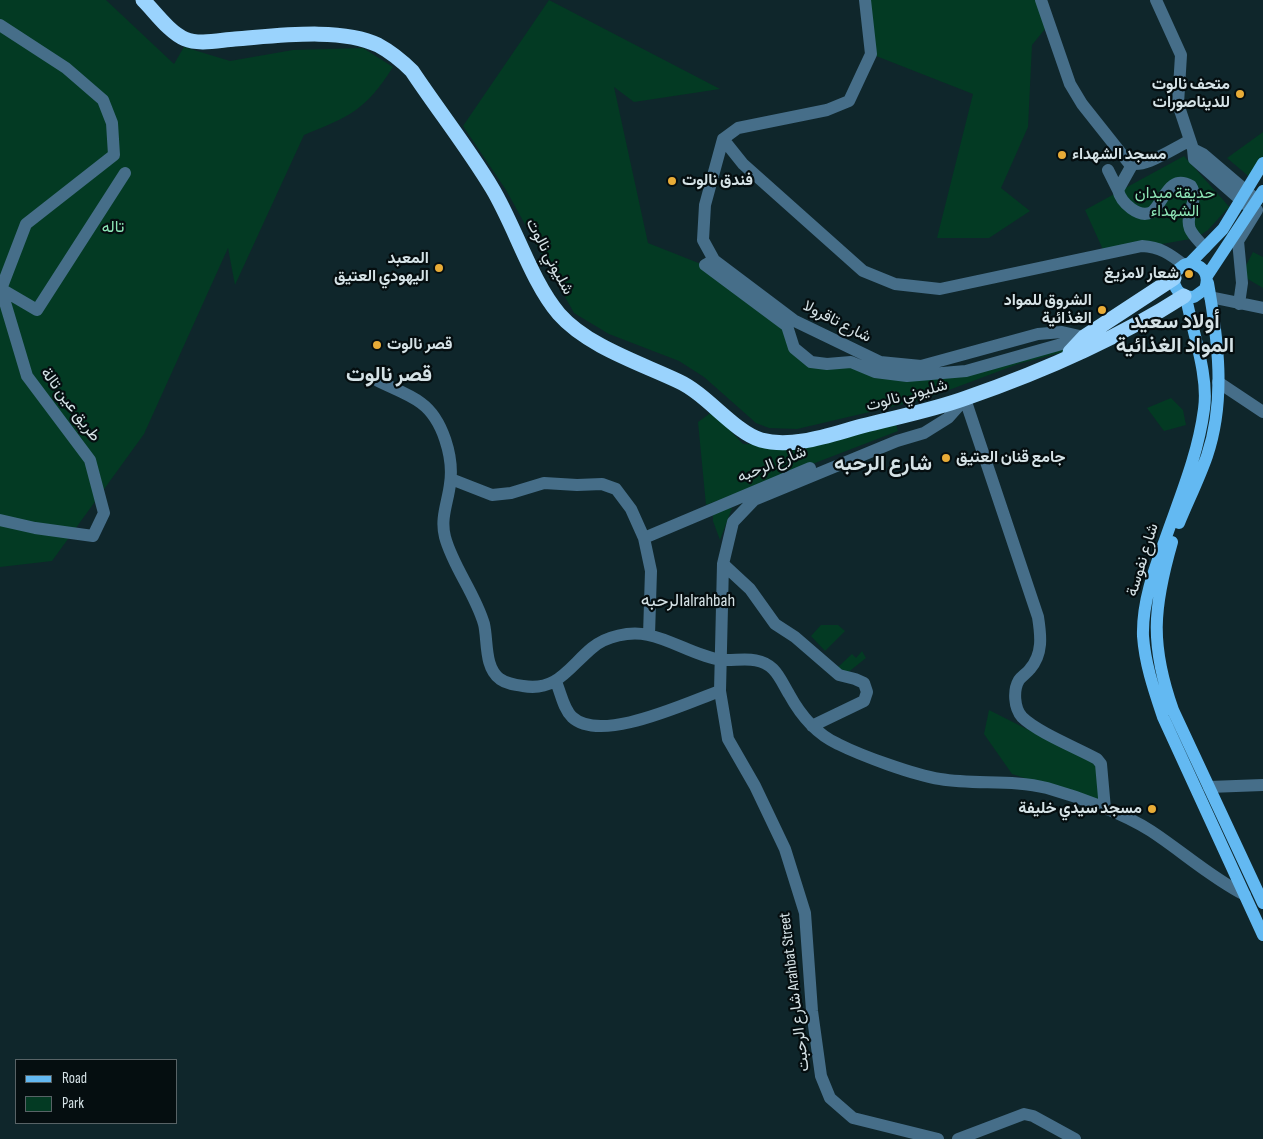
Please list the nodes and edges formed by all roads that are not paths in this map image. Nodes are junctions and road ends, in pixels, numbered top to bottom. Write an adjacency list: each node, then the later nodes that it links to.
1 (143, 0): 30 (highway, شليوني نالوت)
2 (865, 0): 6 (street)
3 (1041, 0): 10 (street)
4 (1156, 0): 7 (street)
5 (0, 25): 21 (street)
6 (723, 139): 17 (street, شارع تاقرولا); 18 (street)
7 (1191, 145): 10 (street); 14 (street)
8 (1263, 156): 14 (street)
9 (1263, 163): 14 (main road)
10 (1132, 165): 13 (street)
11 (1108, 170): 13 (street)
12 (125, 173): 21 (street)
13 (1118, 190): 16 (street)
14 (1242, 196): 15 (street); 16 (main road)
15 (1259, 200): 20 (main road); 24 (street)
16 (1205, 248): 18 (main road)
17 (714, 260): 26 (street, شارع تاقرولا); 26 (street)
18 (1187, 264): 19 (main road); 20 (main road)
19 (1174, 278): 22 (main road); 26 (highway)
20 (1207, 279): 22 (main road); 23 (main road, شارع نفوسة)
21 (1, 289): 34 (street, طريق عين تالة)
22 (1185, 297): 27 (highway); 45 (main road, شارع نفوسة)
23 (1210, 297): 24 (street); 29 (main road, شارع نفوسة)
24 (1239, 304): 25 (street)
25 (1263, 308)
26 (1084, 337): 27 (highway)
27 (1066, 357): 30 (highway, شليوني نالوت)
28 (378, 381): 33 (street)
29 (1218, 382): 31 (street); 43 (main road, شارع نفوسة)
30 (965, 399): 32 (street, شارع الرحبت Arahbat Street); 44 (street)
31 (1263, 412)
32 (916, 436): 35 (street, شارع الرحبه); 36 (street, شارع الرحبت Arahbat Street)
33 (451, 479): 35 (street); 39 (street)
34 (0, 520)
35 (644, 538): 37 (street)
36 (723, 564): 38 (street, شارع الرحبت Arahbat Street); 41 (street)
37 (649, 635): 38 (street); 39 (street)
38 (719, 660): 40 (street, شارع الرحبت Arahbat Street); 41 (street)
39 (556, 682): 40 (street)
40 (720, 691): 48 (street, شارع الرحبت Arahbat Street)
41 (812, 726): 44 (street)
42 (1263, 785): 43 (street)
43 (1209, 787): 46 (main road, شارع نفوسة)
44 (1104, 809): 45 (street)
45 (1245, 895): 47 (main road, شارع نفوسة)
46 (1263, 903)
47 (1263, 935)
48 (938, 1139)
49 (958, 1139): 50 (street)
50 (1075, 1139)

